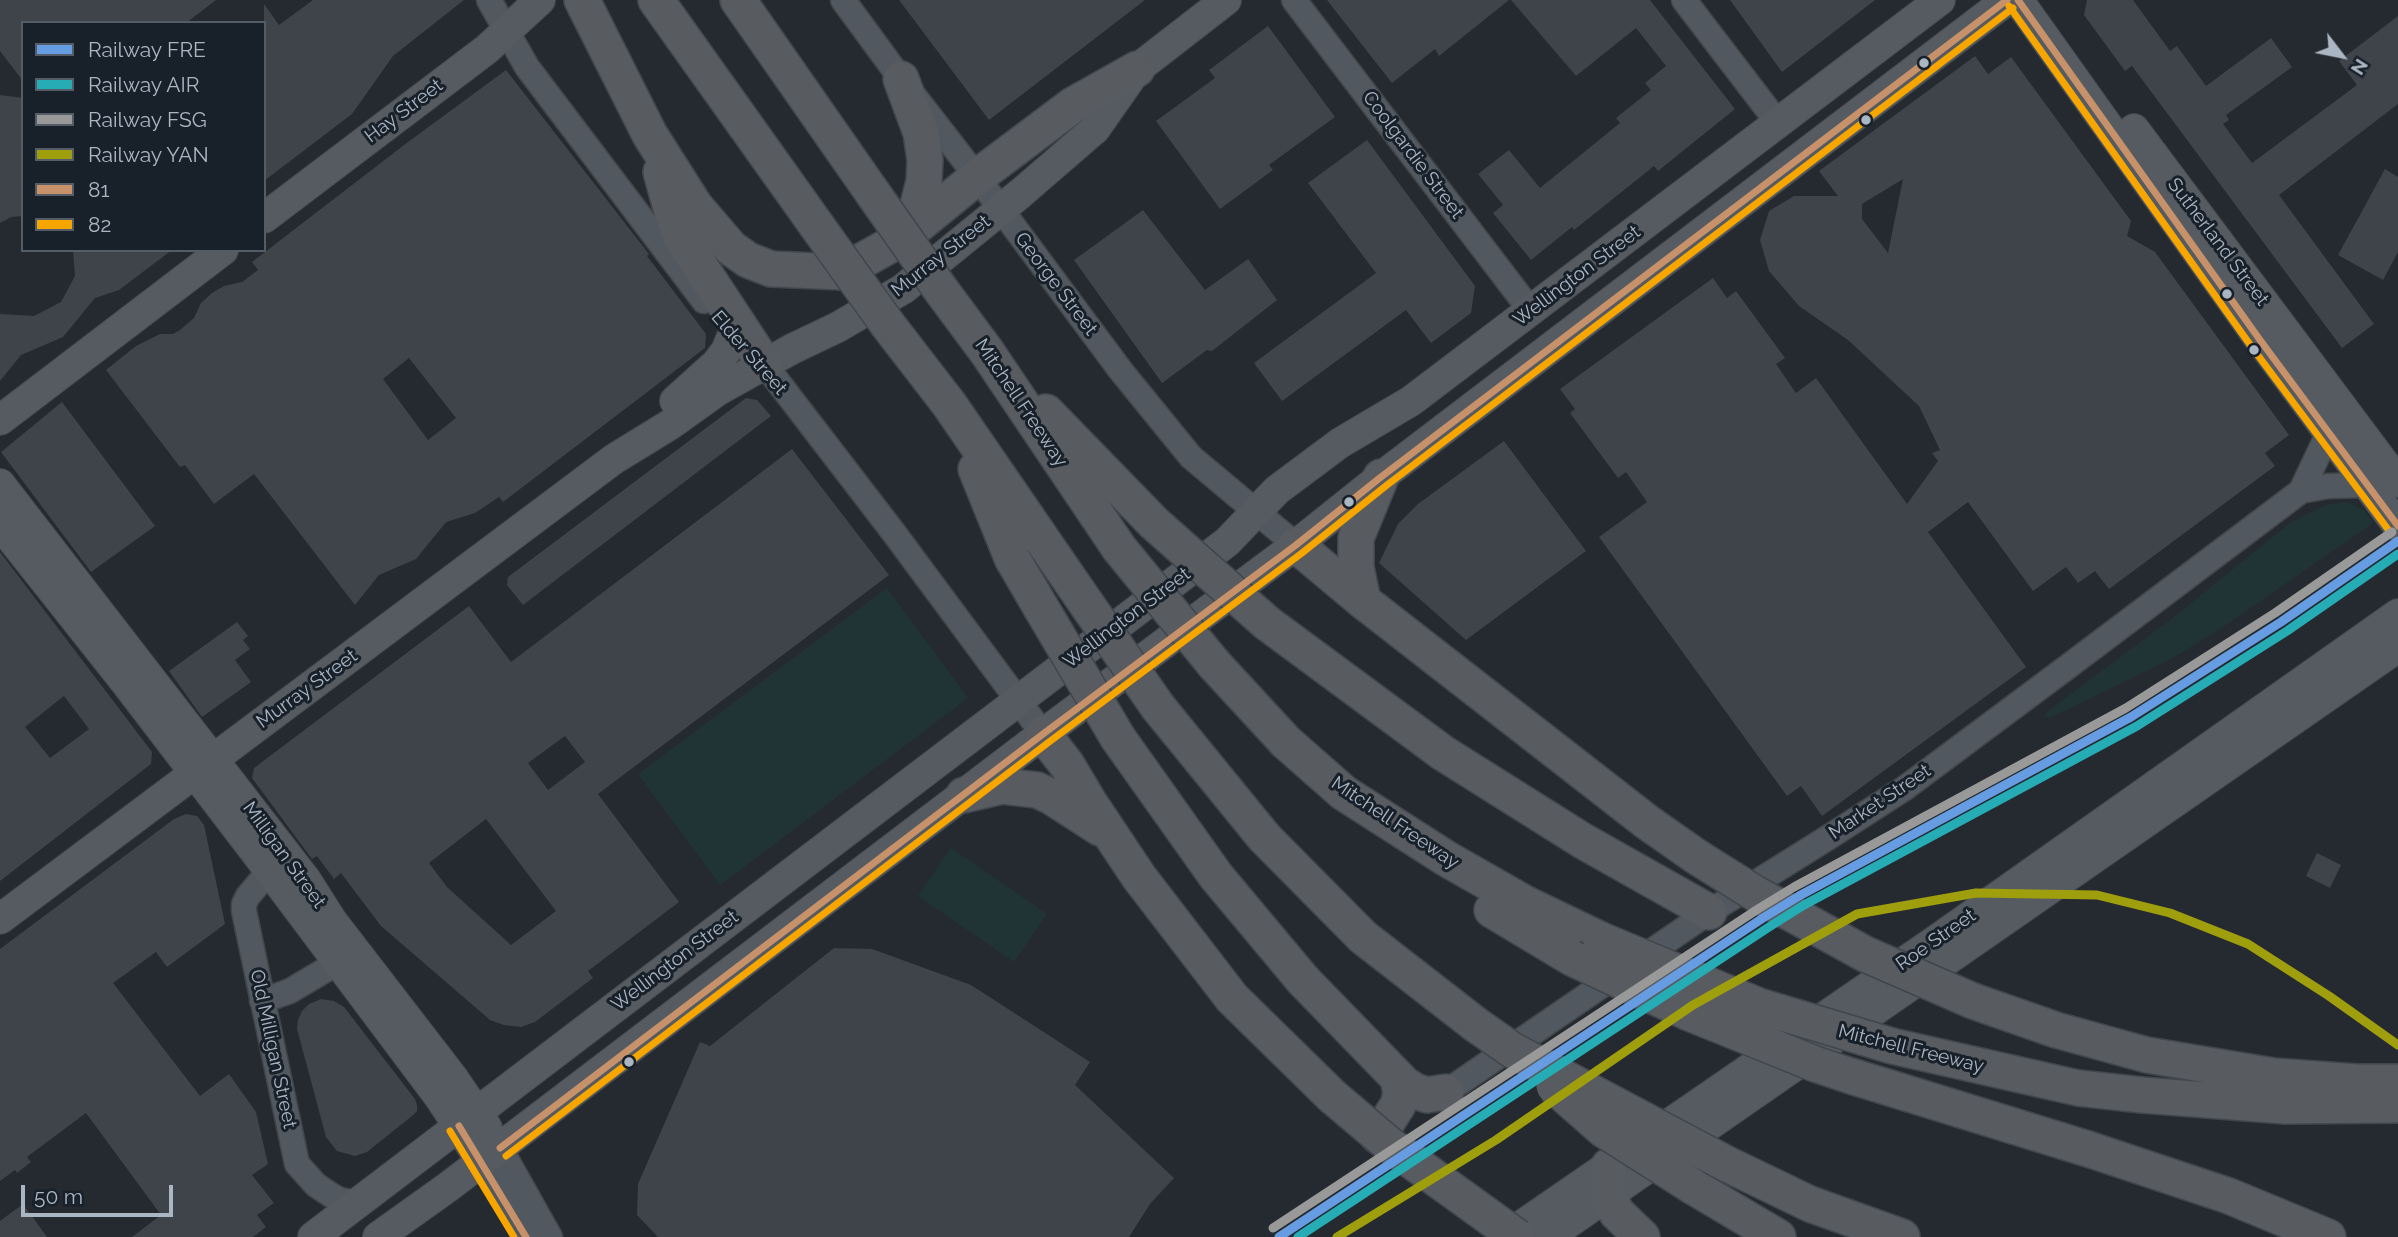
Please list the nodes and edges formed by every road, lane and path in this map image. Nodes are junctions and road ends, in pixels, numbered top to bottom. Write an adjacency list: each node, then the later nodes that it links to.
1 (489, 0): 14 (street, Elder Street)
2 (540, 0): 14 (main road, Hay Street)
3 (582, 0): 18 (highway)
4 (656, 0): 30 (highway, bridge)
5 (738, 0): 26 (highway, Mitchell Freeway, bridge)
6 (843, 0): 16 (street, George Street)
7 (1226, 0): 15 (main road, Murray Street)
8 (1294, 0): 24 (street, Coolgardie Street)
9 (1684, 0): 17 (street)
10 (1940, 0): 17 (main road, Wellington Street)
11 (2007, 0): 28 (main road)
12 (2018, 0): 32 (main road, Sutherland Street)
13 (2042, 0): 35 (main road, Sutherland Street)
14 (507, 32): 21 (main road, Hay Street); 25 (street, Elder Street)
15 (1137, 69): 19 (highway); 20 (main road, Murray Street)
16 (901, 79): 19 (street, George Street); 22 (highway)
17 (1778, 123): 24 (main road, Wellington Street)
18 (650, 135): 22 (highway); 25 (highway)
19 (977, 177): 20 (street, George Street); 22 (highway)
20 (1001, 209): 27 (main road, Murray Street); 39 (street, George Street)
21 (266, 216)
22 (901, 239)
23 (220, 252): 31 (main road)
24 (1531, 311): 29 (main road, Wellington Street)
25 (731, 325): 27 (highway); 33 (main road, Murray Street)
26 (987, 352): 53 (highway, bridge); 55 (highway, Mitchell Freeway, bridge)
27 (765, 365): 33 (main road, Murray Street); 46 (street, Elder Street)
28 (1485, 398): 29 (main road); 34 (main road)
29 (1411, 401): 39 (main road, Wellington Street)
30 (949, 404): 58 (highway, bridge); 59 (highway, bridge)
31 (0, 420)
32 (2329, 432): 37 (main road, Sutherland Street); 38 (street, Market Street)
33 (614, 459): 48 (main road, Murray Street)
34 (1381, 477): 42 (main road); 43 (highway)
35 (2398, 482)
36 (0, 484): 48 (main road, Milligan Street)
37 (2368, 485): 38 (street, Market Street); 41 (main road, Sutherland Street)
38 (2301, 491): 53 (street, Market Street)
39 (1256, 512): 42 (street, George Street); 46 (main road, Wellington Street)
40 (0, 524): 48 (main road, Milligan Street)
41 (2398, 526)
42 (1296, 545): 43 (highway); 47 (main road)
43 (1363, 601): 62 (highway, bridge)
44 (2398, 614): 52 (main road, Roe Street)
45 (2398, 647): 52 (main road, Roe Street)
46 (1018, 700): 47 (street, Elder Street); 64 (main road, Wellington Street)
47 (1043, 734): 49 (main road); 50 (highway)
48 (203, 766): 51 (main road, Milligan Street); 54 (main road, Murray Street); 64 (main road, Milligan Street)
49 (964, 795): 50 (highway); 66 (main road)
50 (1112, 836): 74 (highway, bridge)
51 (266, 866): 56 (main road, Milligan Street); 57 (street, Old Milligan Street)
52 (2021, 894): 67 (main road, Roe Street)
53 (1709, 912): 61 (street, Market Street)
54 (0, 919)
55 (1586, 949): 62 (highway, Mitchell Freeway, bridge); 79 (highway, bridge)
56 (337, 963): 57 (street); 64 (main road, Milligan Street)
57 (262, 1000): 68 (street, Old Milligan Street)
58 (1512, 1050): 77 (highway, bridge); 78 (highway, bridge)
59 (1398, 1079): 61 (highway); 65 (highway)
60 (2398, 1082): 62 (highway)
61 (1446, 1092)
62 (2356, 1094): 63 (highway, Mitchell Freeway)
63 (2398, 1105)
64 (468, 1119): 66 (main road, Milligan Street); 68 (main road, Wellington Street)
65 (1378, 1136)
66 (491, 1155): 70 (main road); 71 (street, Milligan Street); 72 (street, Milligan Street)
67 (1608, 1181): 73 (main road, Roe Street); 75 (main road, Roe Street); 76 (highway)
68 (359, 1203): 69 (main road, Wellington Street)
69 (313, 1237)
70 (378, 1237)
71 (526, 1237)
72 (550, 1237)
73 (1505, 1237)
74 (1517, 1237)
75 (1548, 1237)
76 (1642, 1237)
77 (1778, 1237)
78 (1902, 1237)
79 (2328, 1237)

